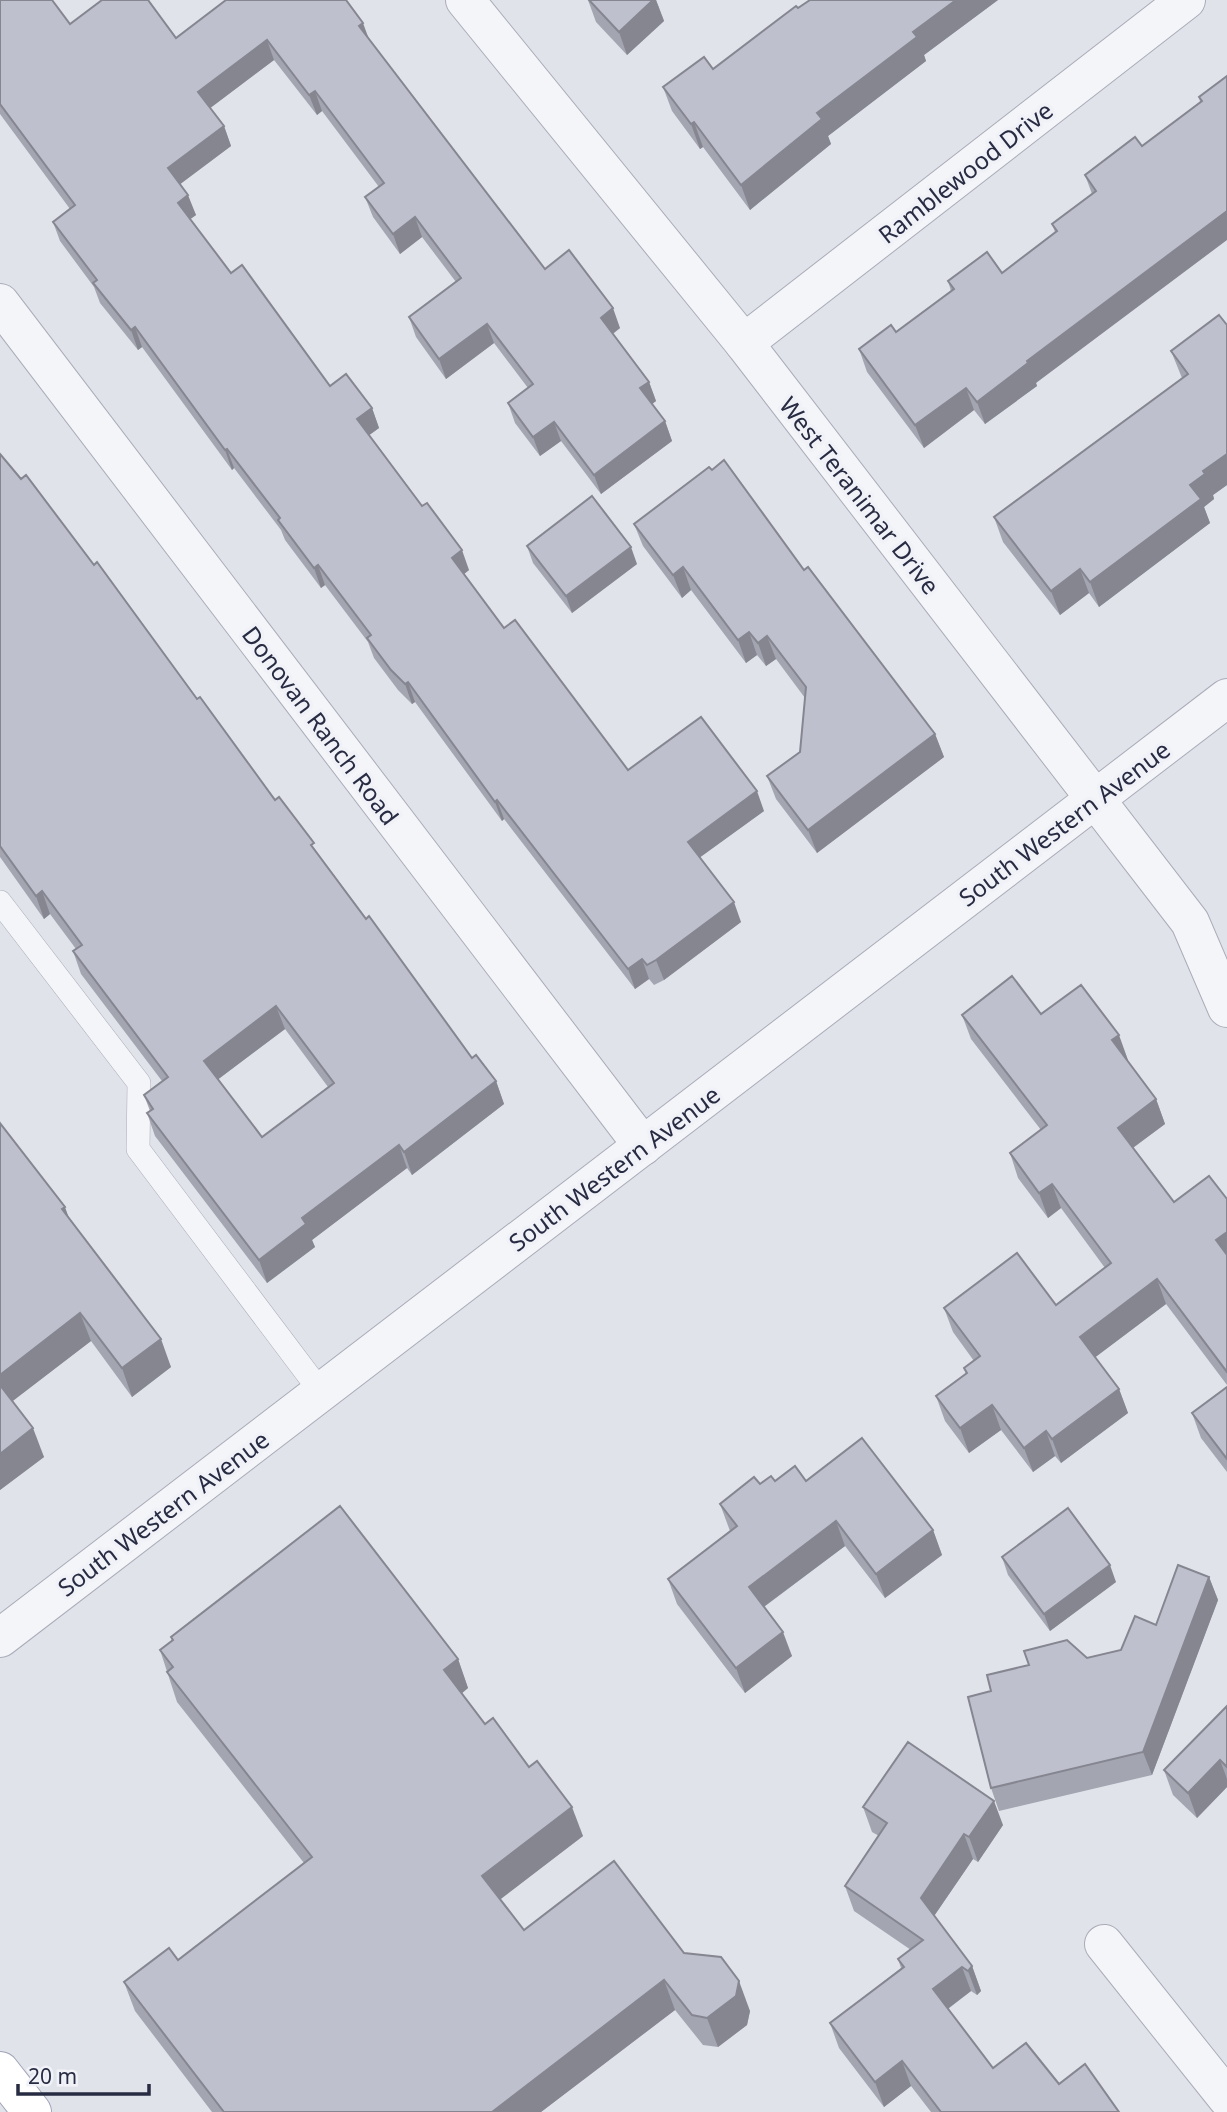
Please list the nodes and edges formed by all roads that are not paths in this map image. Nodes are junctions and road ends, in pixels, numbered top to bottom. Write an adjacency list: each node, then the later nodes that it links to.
1 (465, 0): 4 (street, West Teranimar Drive)
2 (1186, 0): 4 (street, Ramblewood Drive)
3 (0, 303): 9 (street, Donovan Ranch Road)
4 (744, 344): 6 (street, West Teranimar Drive)
5 (1227, 698): 6 (street, South Western Avenue)
6 (1095, 799): 8 (street, West Teranimar Drive); 9 (street, South Western Avenue)
7 (0, 902): 10 (lane)
8 (1227, 1008)
9 (643, 1146): 10 (street, South Western Avenue)
10 (321, 1392): 11 (street, South Western Avenue)
11 (0, 1638)
12 (1104, 1944): 14 (street)
13 (0, 2071): 15 (main road)
14 (1227, 2098)
15 (32, 2112)

